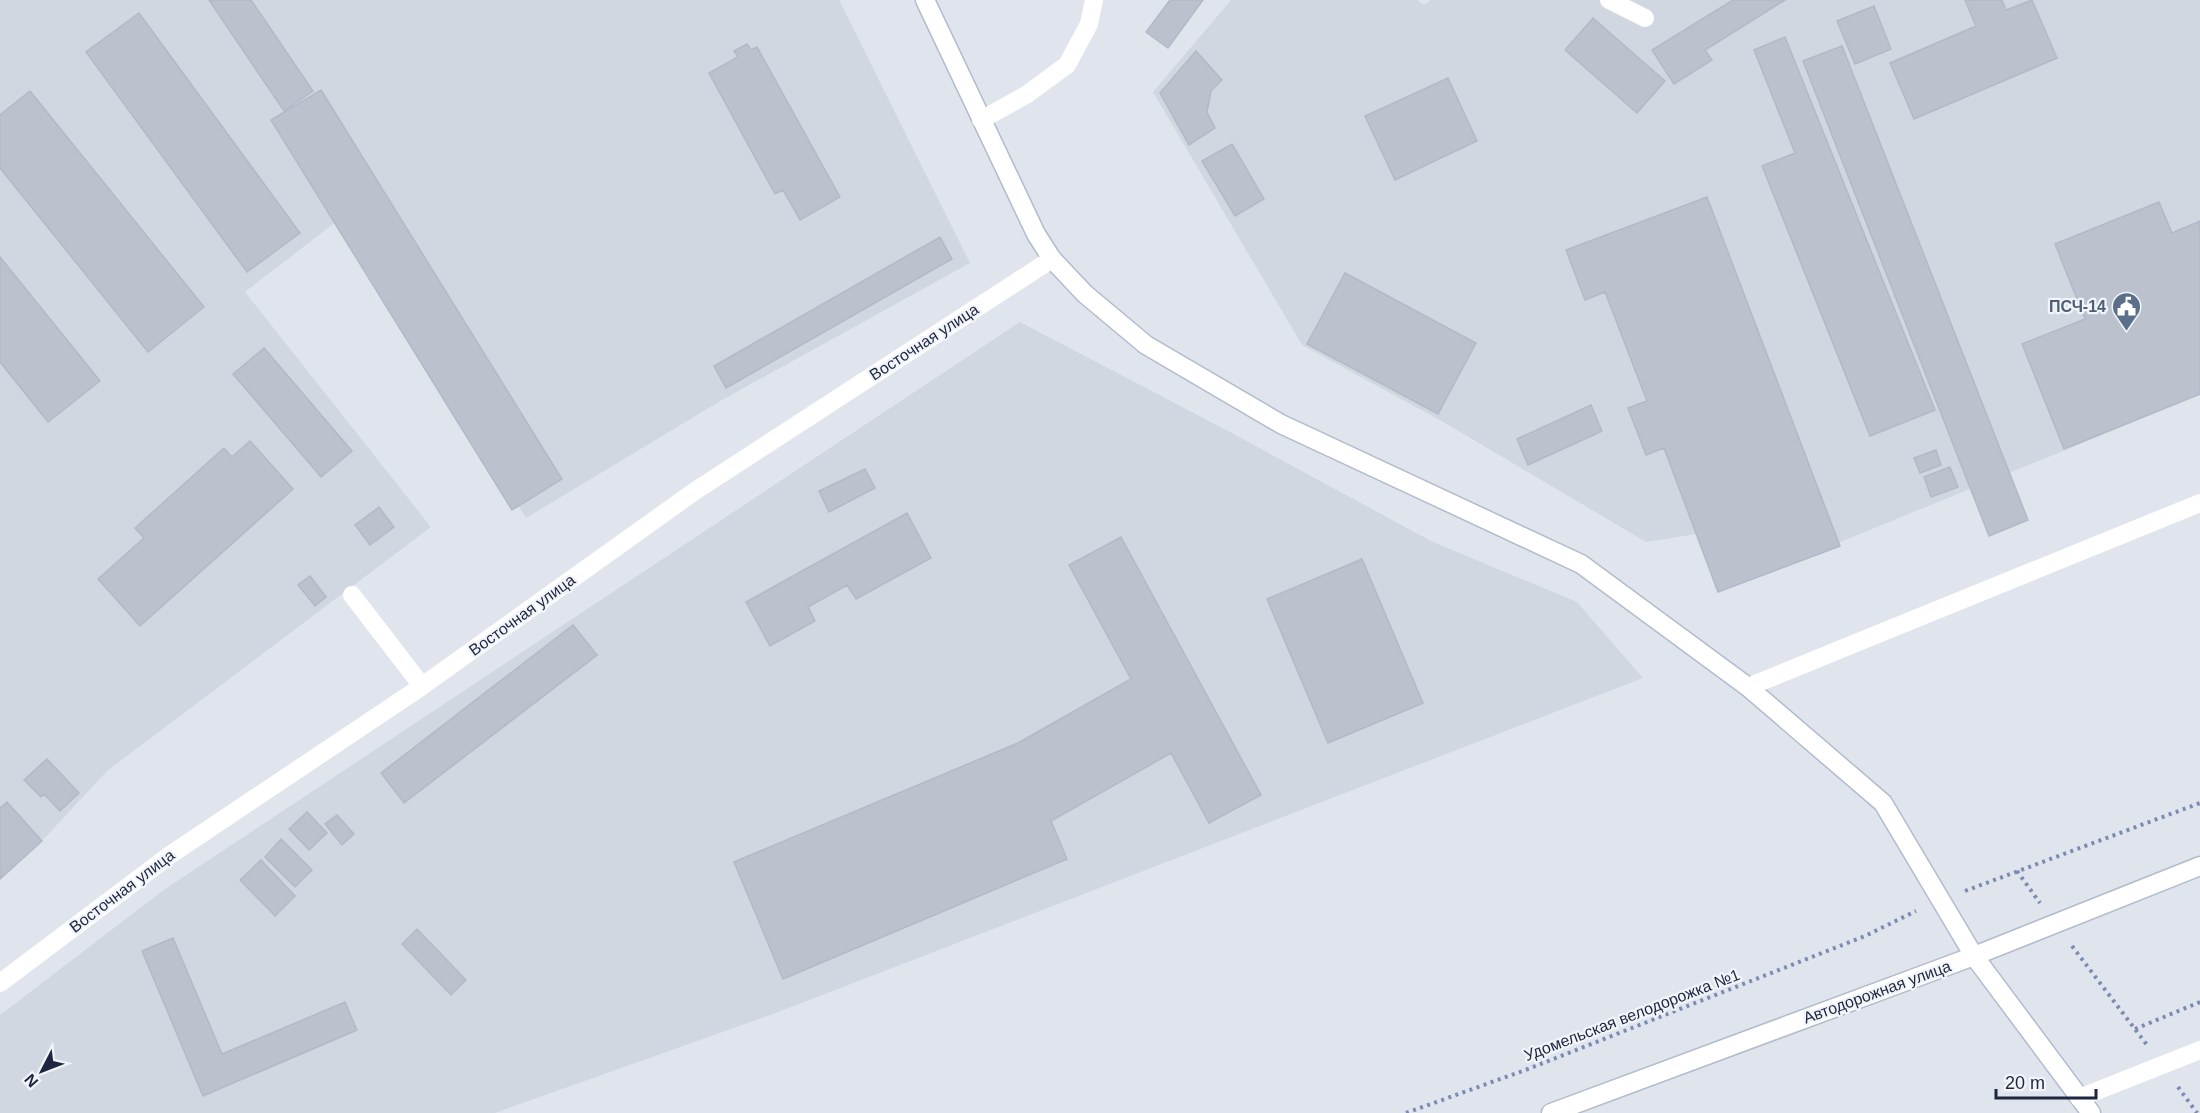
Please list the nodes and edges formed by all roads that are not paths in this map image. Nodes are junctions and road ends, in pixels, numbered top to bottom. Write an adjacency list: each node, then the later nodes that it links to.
1 (925, 0): 5 (street)
2 (1094, 0): 5 (street)
3 (1609, 0): 4 (street)
4 (1645, 18)
5 (981, 120): 6 (street)
6 (1052, 259): 9 (street, Восточная улица); 10 (street)
7 (2200, 503): 10 (street)
8 (352, 595): 9 (street)
9 (422, 686): 13 (street, Восточная улица)
10 (1748, 687): 12 (street)
11 (2200, 866): 12 (street, Автодорожная улица)
12 (1974, 956): 15 (street); 16 (street, Автодорожная улица)
13 (0, 983)
14 (2200, 1050): 15 (street)
15 (2079, 1098): 17 (street)
16 (1551, 1113)
17 (2091, 1113)

